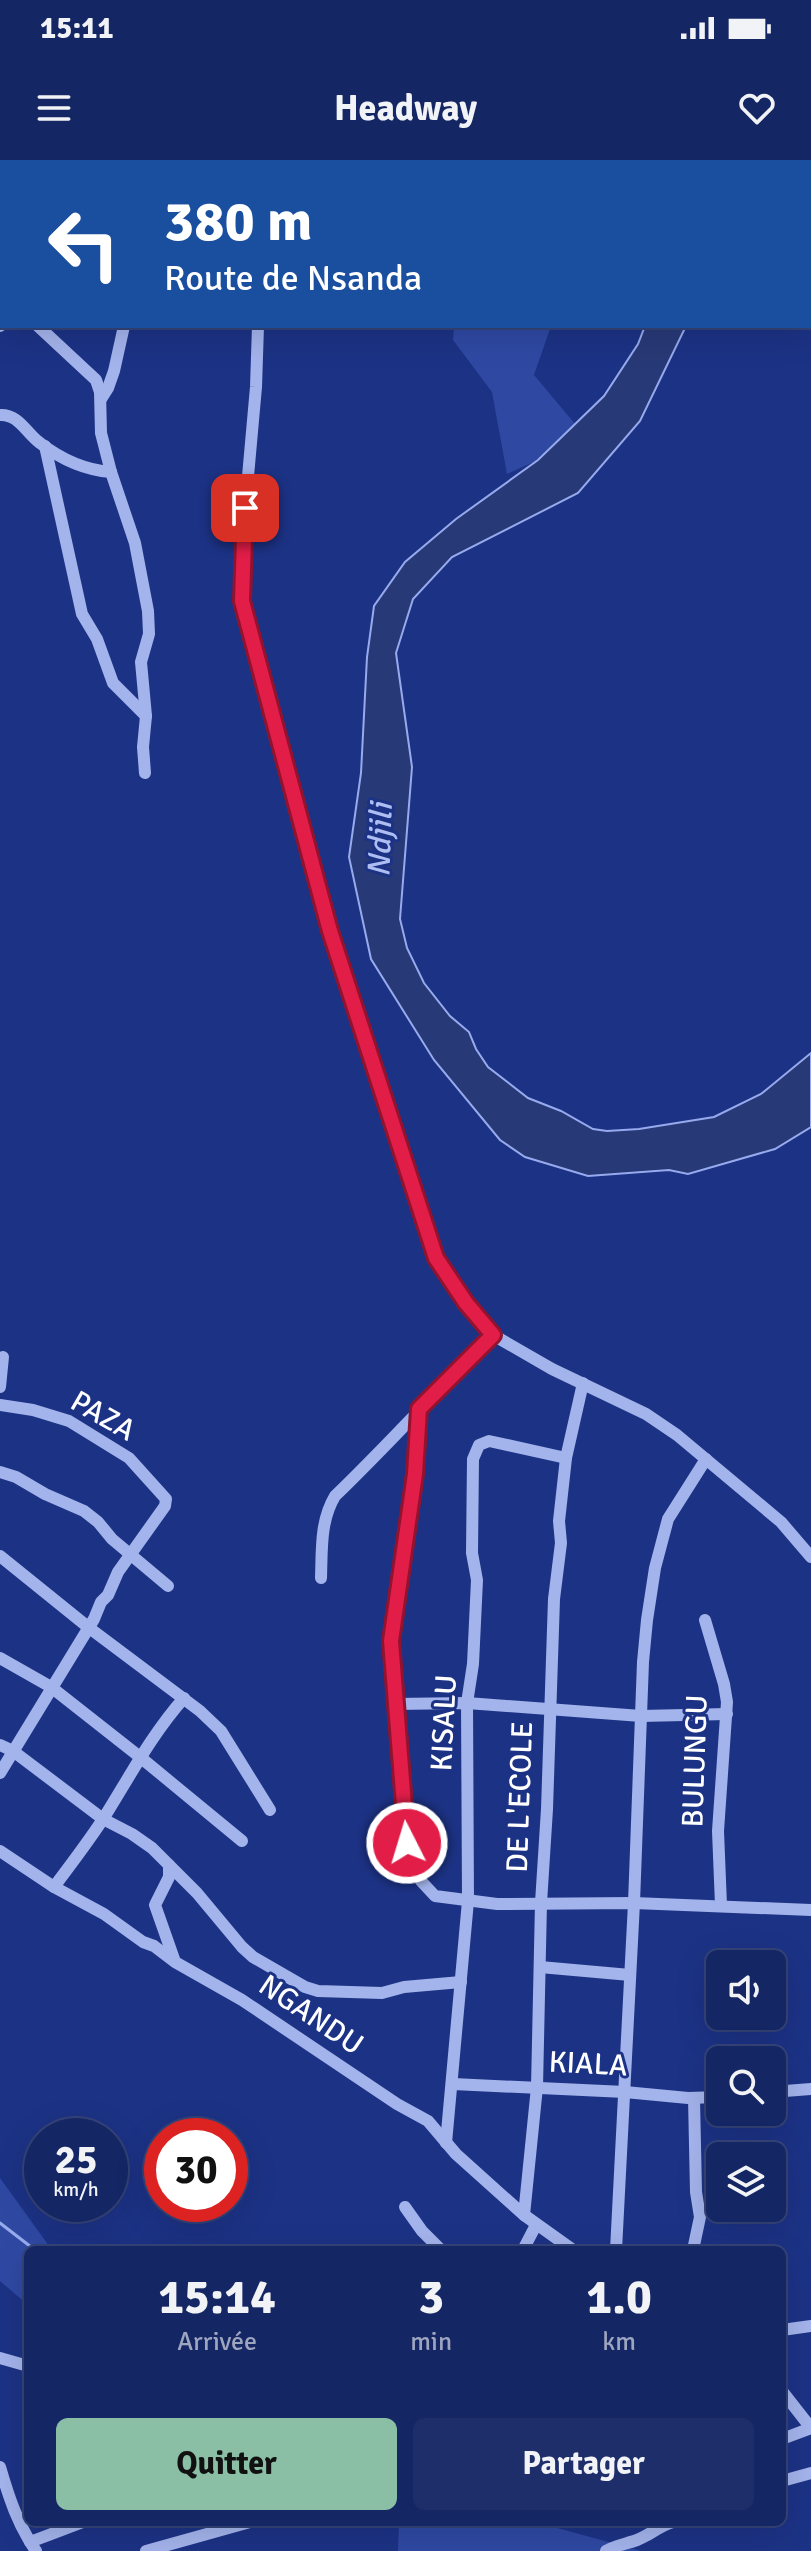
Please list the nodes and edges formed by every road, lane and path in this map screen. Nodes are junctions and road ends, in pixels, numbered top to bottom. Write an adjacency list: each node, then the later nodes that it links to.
1 (40, 328): 4 (street)
2 (124, 328): 4 (street)
3 (258, 328): 10 (street)
4 (101, 399): 7 (street)
5 (0, 415): 6 (street)
6 (45, 446): 7 (street); 8 (street)
7 (111, 472): 8 (street)
8 (146, 716): 9 (street)
9 (145, 773)
10 (493, 1335): 12 (street); 15 (street)
11 (3, 1357): 13 (street)
12 (583, 1383): 16 (street, DE L'ECOLE); 17 (street)
13 (0, 1387)
14 (0, 1405): 19 (street, PAZA)
15 (419, 1409): 22 (street); 30 (street)
16 (566, 1458): 29 (street, KISALU); 31 (street, DE L'ECOLE)
17 (706, 1459): 21 (street); 33 (street)
18 (0, 1472): 19 (street)
19 (131, 1554): 23 (street); 25 (street)
20 (0, 1556): 25 (street)
21 (811, 1557)
22 (321, 1578)
23 (168, 1586)
24 (705, 1620): 32 (street, BULUNGU)
25 (88, 1627): 27 (street); 28 (street)
26 (0, 1658): 27 (street)
27 (51, 1687): 35 (street); 36 (street)
28 (184, 1698): 36 (street); 38 (street)
29 (467, 1703): 30 (street); 31 (street); 44 (street, KISALU)
30 (395, 1704): 44 (street)
31 (549, 1711): 33 (street); 45 (street, DE L'ECOLE)
32 (727, 1714): 33 (street); 47 (street, BULUNGU)
33 (641, 1716): 46 (street)
34 (0, 1745): 35 (street)
35 (13, 1751): 37 (street); 39 (street)
36 (140, 1757): 39 (street); 40 (street)
37 (0, 1773)
38 (270, 1810)
39 (103, 1819): 42 (street); 43 (street)
40 (242, 1841)
41 (0, 1851): 43 (street, NGANDU)
42 (169, 1865): 49 (street); 52 (street)
43 (54, 1887): 49 (street, NGANDU)
44 (468, 1901): 45 (street); 52 (street, KISALU)
45 (541, 1903): 46 (street); 50 (street, DE L'ECOLE)
46 (634, 1903): 47 (street); 51 (street)
47 (721, 1905): 48 (street)
48 (811, 1910)
49 (175, 1962): 60 (street, NGANDU)
50 (540, 1967): 51 (street); 54 (street, DE L'ECOLE)
51 (630, 1975): 57 (street)
52 (461, 1982): 53 (street, KISALU)
53 (453, 2084): 54 (street, KIALA); 60 (street, KISALU)
54 (537, 2087): 57 (street, KIALA); 62 (street, DE L'ECOLE)
55 (811, 2089): 56 (street)
56 (786, 2091)
57 (625, 2092): 58 (street, KIALA); 67 (street)
58 (694, 2098): 59 (street, KIALA); 68 (street)
59 (706, 2098)
60 (446, 2143): 62 (street, NGANDU)
61 (405, 2207): 64 (street)
62 (524, 2215): 63 (street, NGANDU)
63 (536, 2225): 65 (street); 66 (street, NGANDU)
64 (436, 2246)
65 (525, 2246)
66 (567, 2246)
67 (616, 2246)
68 (694, 2246)
69 (811, 2326): 70 (street)
70 (786, 2329)
71 (0, 2358): 72 (street)
72 (24, 2365)
73 (786, 2396): 74 (street)
74 (811, 2428): 75 (street)
75 (786, 2437)
76 (0, 2467): 82 (street)
77 (806, 2475): 78 (street)
78 (786, 2481)
79 (75, 2526): 82 (street)
80 (236, 2526): 83 (street)
81 (661, 2526): 84 (street)
82 (33, 2547)
83 (146, 2551)
84 (606, 2551)

